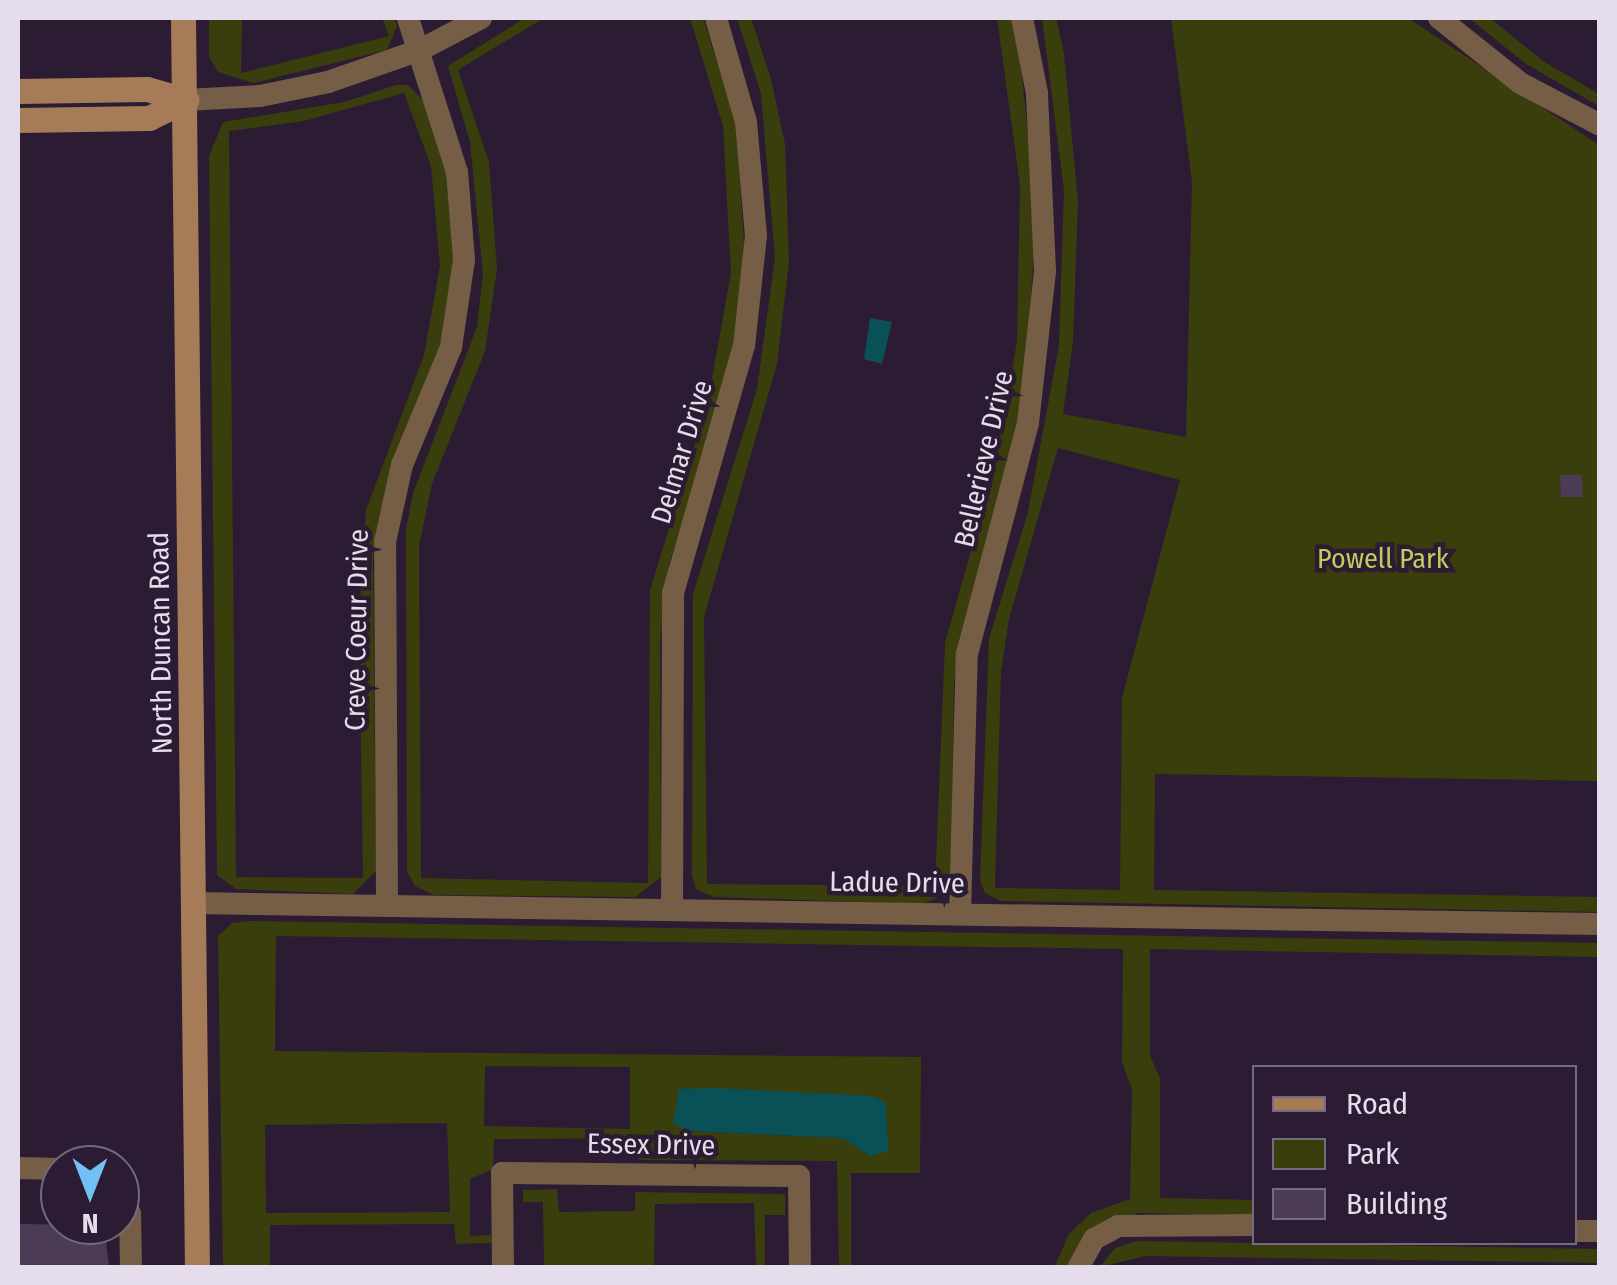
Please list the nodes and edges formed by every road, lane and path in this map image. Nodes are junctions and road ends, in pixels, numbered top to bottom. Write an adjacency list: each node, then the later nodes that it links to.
1 (183, 18): 9 (main road, North Duncan Road)
2 (408, 18): 7 (street, Creve Coeur Drive)
3 (481, 18): 7 (street)
4 (716, 18): 14 (street, Delmar Drive)
5 (1022, 18): 15 (street, Bellerieve Drive)
6 (1439, 18): 11 (street)
7 (420, 50): 9 (street); 13 (street, Creve Coeur Drive)
8 (18, 91): 9 (main road)
9 (186, 100): 10 (main road); 12 (main road, North Duncan Road)
10 (18, 120)
11 (1600, 126)
12 (194, 902): 13 (street, Ladue Drive); 19 (main road, North Duncan Road)
13 (387, 905): 14 (street, Ladue Drive)
14 (672, 909): 15 (street, Ladue Drive)
15 (960, 914): 16 (street, Ladue Drive)
16 (1600, 924)
17 (1252, 1226): 18 (street)
18 (1081, 1260)
19 (197, 1268)
20 (503, 1268): 21 (street, Essex Drive)
21 (800, 1268)

